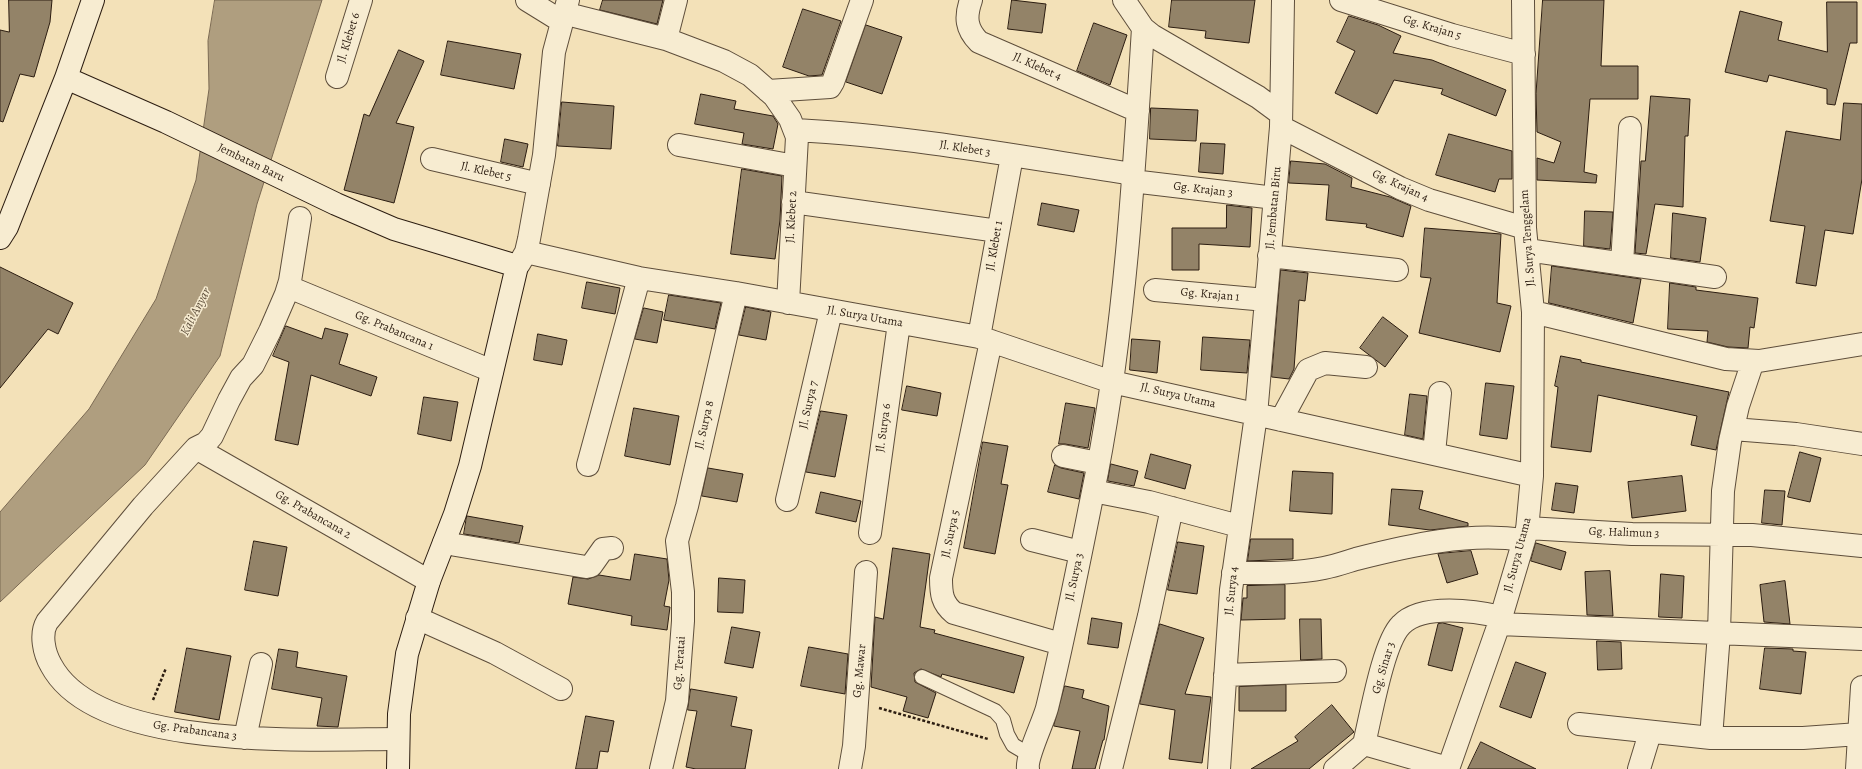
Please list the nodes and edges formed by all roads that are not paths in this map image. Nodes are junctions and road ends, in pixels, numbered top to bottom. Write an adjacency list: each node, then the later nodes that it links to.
1 (93, 0): 16 (street)
2 (361, 0): 15 (street, Jl. Klebet 6)
3 (527, 0): 11 (street)
4 (676, 0): 13 (street)
5 (862, 0): 17 (street)
6 (970, 0): 18 (street, Jl. Klebet 4)
7 (1124, 0): 12 (street)
8 (1283, 0): 19 (street, Jl. Jembatan Biru)
9 (1341, 0): 14 (street, Gg. Krajan 5)
10 (1523, 0): 14 (street, Jl. Surya Tenggelam)
11 (564, 11): 13 (street); 27 (street)
12 (1143, 28): 18 (street, Jl. Surya 3); 19 (street, Gg. Krajan 4)
13 (666, 39): 17 (street)
14 (1524, 54): 32 (street, Jl. Surya Tenggelam)
15 (337, 77)
16 (66, 78): 31 (street); 36 (street, Jembatan Baru)
17 (768, 91): 21 (street)
18 (1138, 111): 26 (street, Jl. Surya 3)
19 (1281, 120): 28 (street, Jl. Jembatan Biru); 32 (street, Gg. Krajan 4)
20 (1630, 128): 37 (street)
21 (796, 130): 23 (street, Jl. Klebet 3); 25 (street, Jl. Klebet 2)
22 (679, 145): 25 (street)
23 (1012, 156): 26 (street, Jl. Klebet 3); 33 (street, Jl. Klebet 1)
24 (432, 159): 27 (street, Jl. Klebet 5)
25 (795, 166): 29 (street, Jl. Klebet 2)
26 (1132, 178): 28 (street, Gg. Krajan 3); 54 (street, Jl. Surya 3)
27 (539, 184): 36 (street)
28 (1275, 198): 35 (street, Jl. Jembatan Biru)
29 (793, 202): 33 (street); 45 (street, Jl. Klebet 2)
30 (300, 218): 60 (street)
31 (2, 228)
32 (1526, 228): 34 (street, Jl. Surya Tenggelam)
33 (998, 231): 49 (street, Jl. Klebet 1)
34 (1527, 250): 37 (street); 47 (street, Jl. Surya Tenggelam)
35 (1270, 256): 38 (street); 44 (street, Jl. Jembatan Biru)
36 (522, 259): 40 (street, Jl. Surya Utama); 53 (street)
37 (1622, 264): 39 (street)
38 (1397, 270)
39 (1715, 277)
40 (639, 278): 43 (street, Jl. Surya Utama); 64 (street)
41 (296, 290): 53 (street, Gg. Prabancana 1)
42 (1155, 290): 44 (street, Gg. Krajan 1)
43 (736, 294): 45 (street, Jl. Surya Utama); 78 (street, Jl. Surya 8)
44 (1266, 300): 56 (street, Jl. Jembatan Biru)
45 (788, 303): 46 (street, Jl. Surya Utama)
46 (831, 311): 48 (street, Jl. Surya Utama); 67 (street, Jl. Surya 7)
47 (1533, 312): 51 (street); 65 (street, Jl. Surya Tenggelam)
48 (899, 323): 49 (street, Jl. Surya Utama); 70 (street, Jl. Surya 6)
49 (985, 339): 54 (street, Jl. Surya Utama); 86 (street, Jl. Surya 5)
50 (1862, 344): 51 (street)
51 (1753, 361): 58 (street)
52 (1366, 367): 57 (street)
53 (492, 371): 74 (street)
54 (1112, 382): 56 (street, Jl. Surya Utama); 63 (street, Jl. Surya 3)
55 (1440, 393): 61 (street)
56 (1256, 415): 57 (street, Jl. Surya Utama); 69 (street, Jl. Surya 4)
57 (1281, 420): 61 (street, Jl. Surya Utama)
58 (1733, 429): 59 (street); 72 (street)
59 (1862, 444)
60 (196, 448): 81 (street, Gg. Prabancana 2); 96 (street, Gg. Prabancana 3)
61 (1434, 453): 65 (street, Jl. Surya Utama)
62 (1063, 456): 63 (street)
63 (1098, 463): 77 (street, Jl. Surya 3)
64 (588, 465)
65 (1532, 476): 71 (street, Jl. Surya Utama)
66 (1098, 492): 68 (street)
67 (787, 500)
68 (1172, 508): 69 (street); 106 (street)
69 (1239, 526): 80 (street, Jl. Surya 4)
70 (870, 534)
71 (1526, 534): 72 (street, Gg. Halimun 3); 80 (street, Gg. Halimun 3); 83 (street, Jl. Surya Utama)
72 (1721, 534): 75 (street, Gg. Halimun 3); 84 (street)
73 (1032, 540): 77 (street)
74 (444, 542): 76 (street); 81 (street)
75 (1862, 546)
76 (612, 548)
77 (1080, 552): 86 (street, Jl. Surya 3)
78 (678, 556): 104 (street, Gg. Teratai)
79 (866, 572): 105 (street, Gg. Mawar)
80 (1233, 573): 89 (street, Jl. Surya 4)
81 (429, 582): 82 (street)
82 (417, 618): 92 (street); 98 (street)
83 (1500, 620): 84 (street, Gg. Sinar 3); 99 (street, Gg. Sinar 3); 102 (street, Jl. Surya Utama)
84 (1719, 633): 85 (street, Gg. Sinar 3); 97 (street)
85 (1862, 639)
86 (1061, 644): 101 (street, Jl. Surya 3)
87 (261, 664): 96 (street)
88 (1335, 671): 89 (street)
89 (1225, 675): 107 (street, Jl. Surya 4)
90 (922, 678): 101 (lane)
91 (1862, 687): 95 (street)
92 (561, 688)
93 (1579, 724): 94 (street)
94 (1650, 733): 97 (street); 109 (street)
95 (1859, 734): 97 (street); 100 (street)
96 (245, 738): 98 (street, Gg. Prabancana 3)
97 (1711, 738)
98 (397, 739): 103 (street)
99 (1364, 744): 102 (street); 108 (street)
100 (1859, 763)
101 (1024, 765)
102 (1448, 768)
103 (398, 769)
104 (661, 769)
105 (850, 769)
106 (1110, 769)
107 (1219, 769)
108 (1335, 769)
109 (1639, 769)

